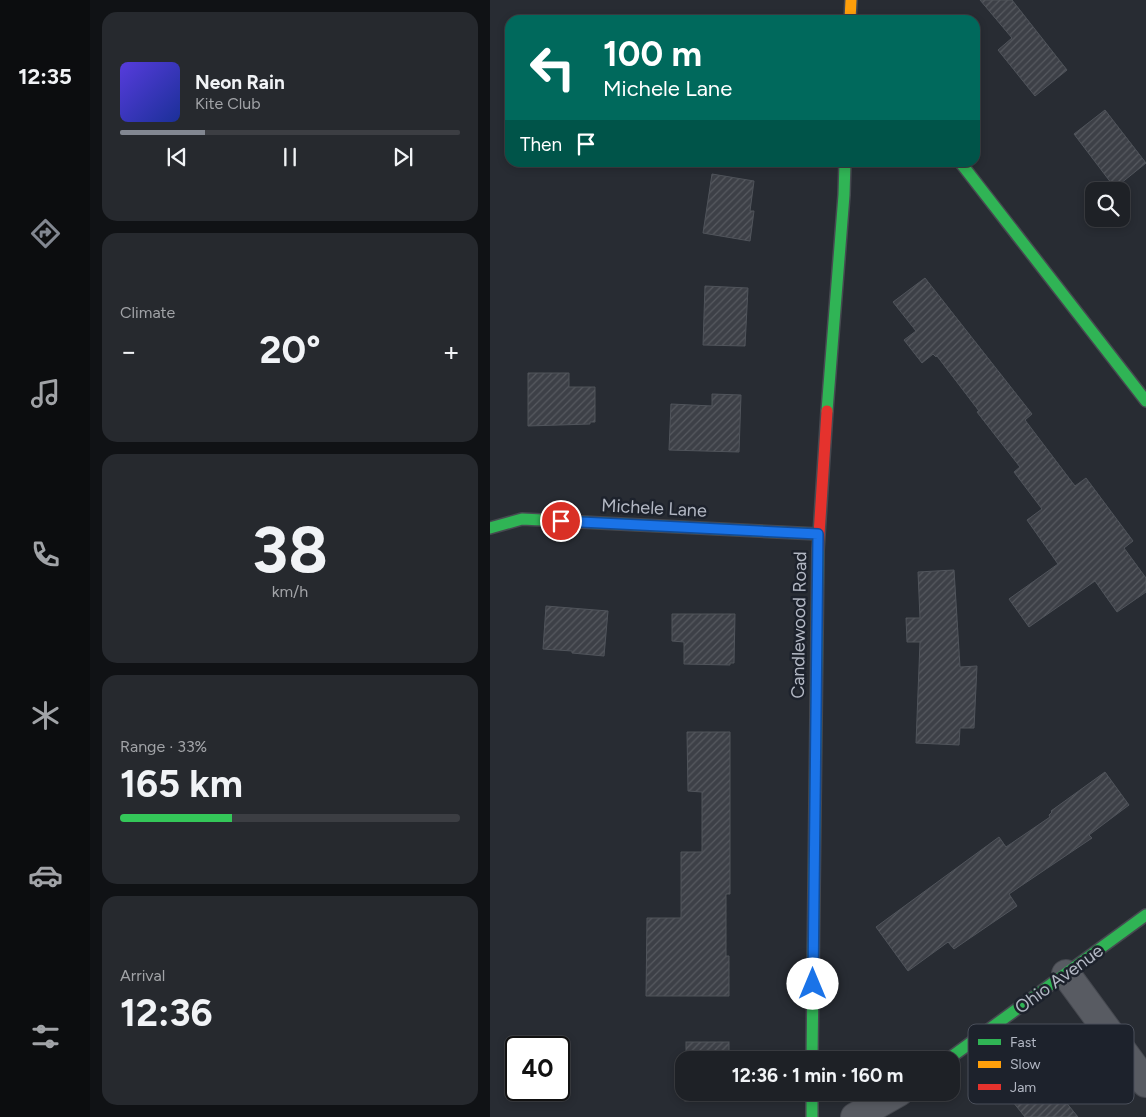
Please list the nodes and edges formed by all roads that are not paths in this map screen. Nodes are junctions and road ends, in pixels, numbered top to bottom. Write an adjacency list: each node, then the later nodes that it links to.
1 (851, 0): 2 (street)
2 (850, 15)
3 (845, 167): 7 (street, Candlewood Road)
4 (964, 167): 5 (street)
5 (1146, 401)
6 (490, 528): 7 (street, Michele Lane)
7 (818, 534): 12 (street, Candlewood Road)
8 (1146, 915): 9 (street, Ohio Avenue)
9 (1066, 974): 10 (street, Ohio Avenue); 11 (street)
10 (997, 1024)
11 (1103, 1024)
12 (812, 1051)
13 (1134, 1067): 14 (street)
14 (1146, 1083)
15 (812, 1101): 17 (street)
16 (883, 1101): 18 (street)
17 (812, 1117)
18 (855, 1117)

